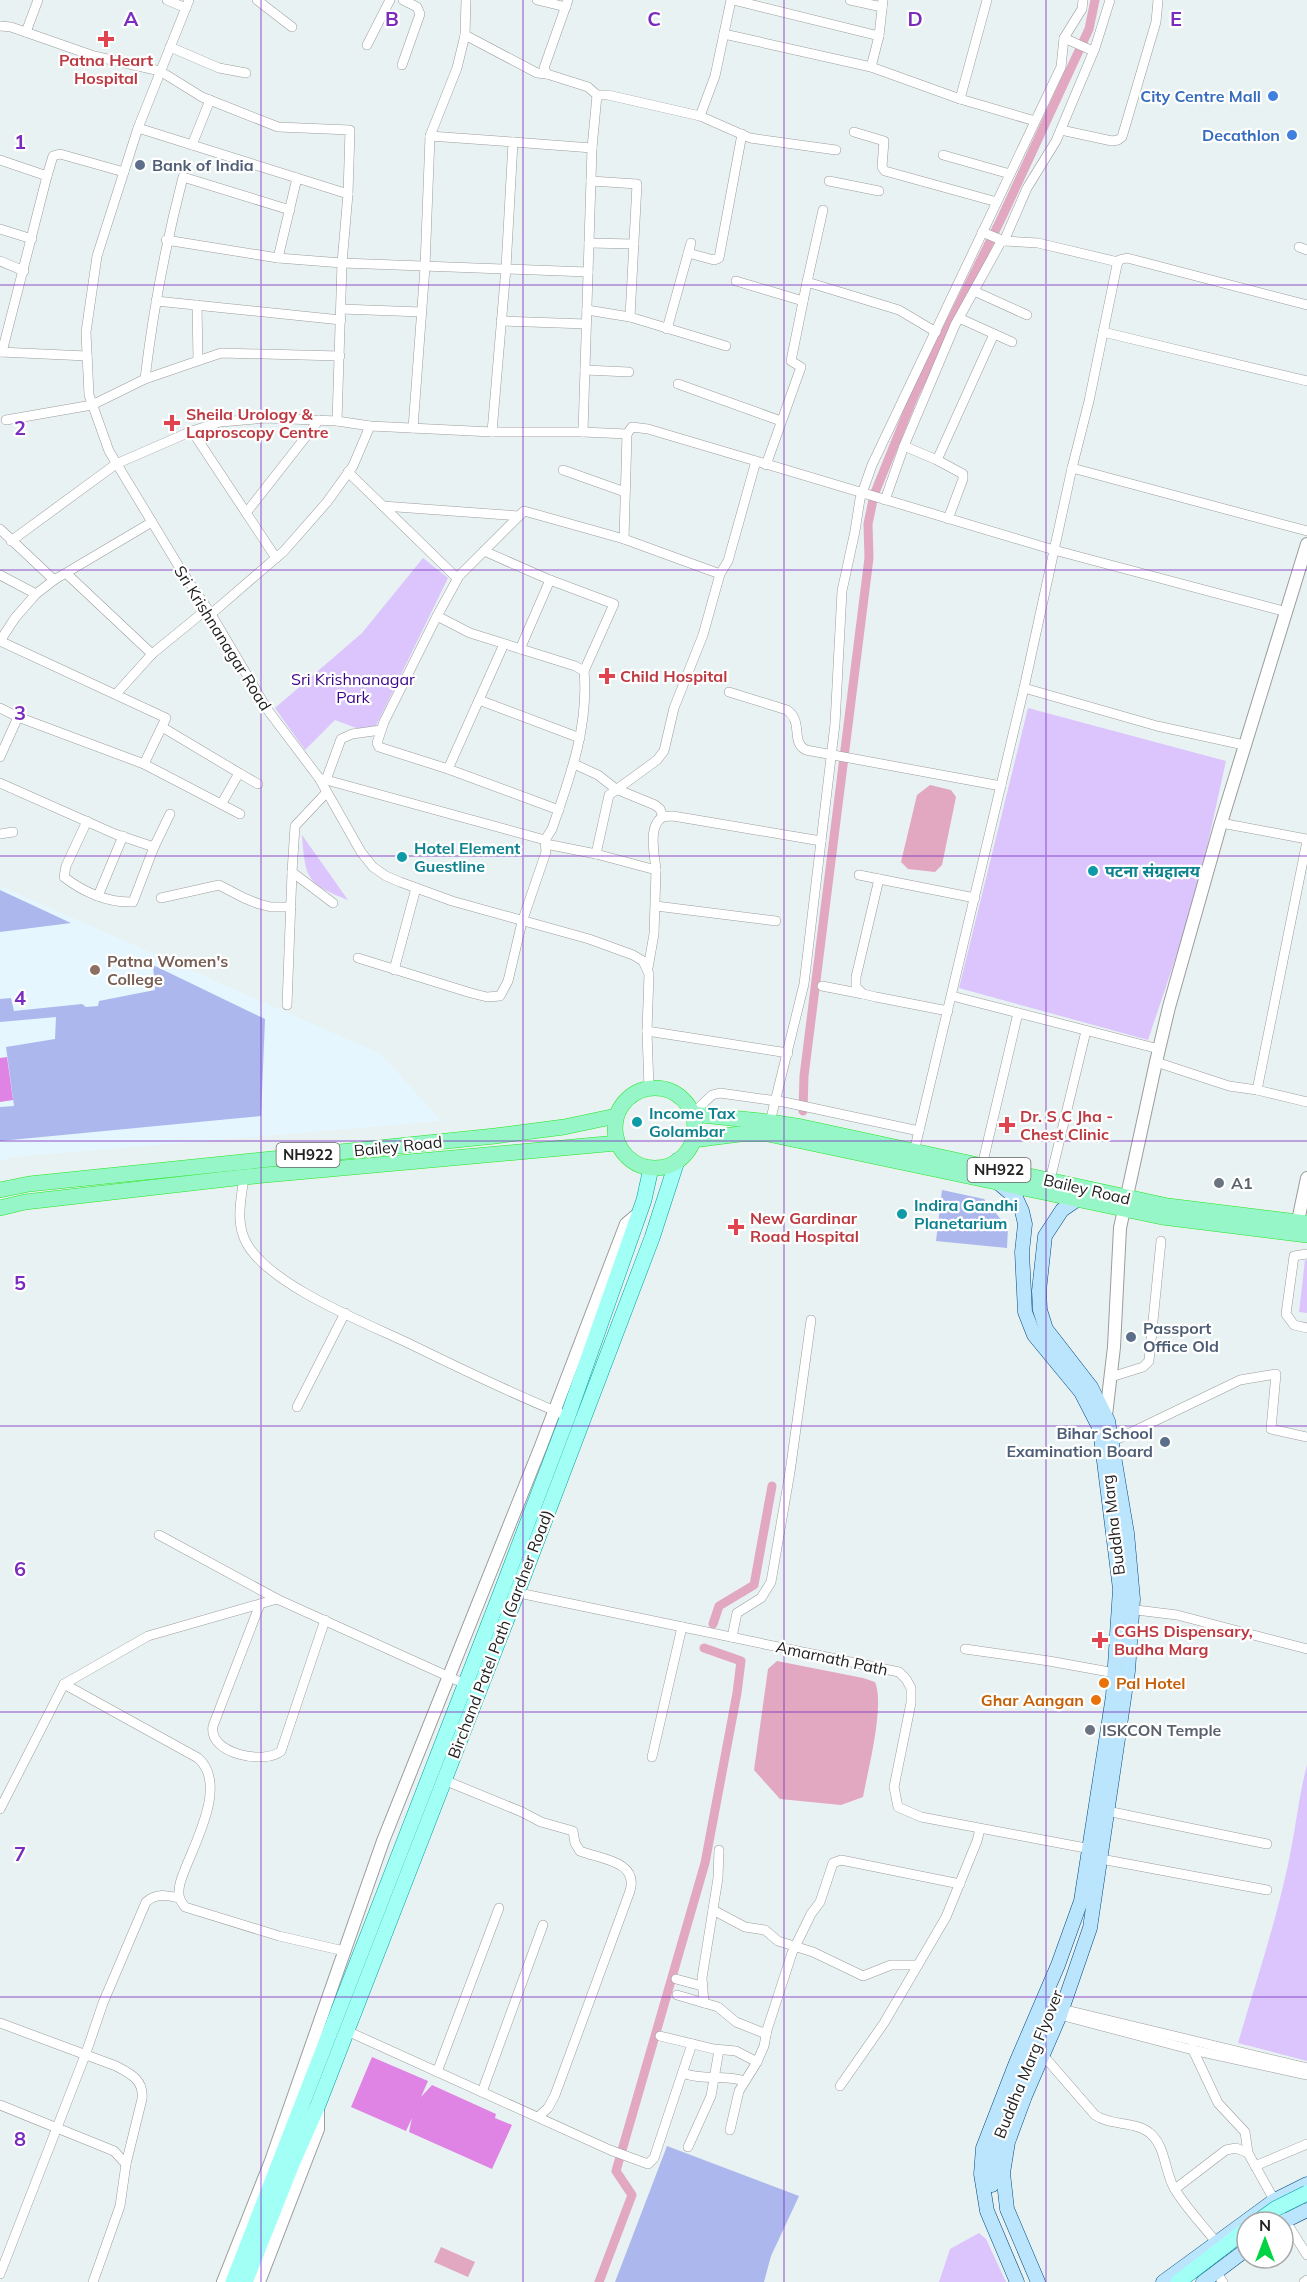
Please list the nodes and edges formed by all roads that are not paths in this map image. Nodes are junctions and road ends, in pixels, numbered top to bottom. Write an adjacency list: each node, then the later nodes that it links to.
1 (38, 0): 19 (street)
2 (167, 0): 15 (street)
3 (257, 0): 18 (street)
4 (390, 0): 24 (street)
5 (403, 0): 27 (street)
6 (466, 0): 21 (street)
7 (537, 0): 16 (street)
8 (732, 0): 20 (street); 22 (street)
9 (850, 0): 14 (street)
10 (987, 0): 33 (street)
11 (1083, 0): 23 (street)
12 (1110, 0): 26 (street)
13 (1158, 0): 38 (street)
14 (883, 3): 22 (street)
15 (188, 4): 25 (street, Sri Krishnanagar Road)
16 (567, 4): 31 (street)
17 (0, 26): 19 (street)
18 (292, 27)
19 (26, 32): 29 (street)
20 (724, 34): 28 (street); 35 (street)
21 (465, 35): 31 (street); 41 (street)
22 (879, 36): 28 (street)
23 (1067, 40): 26 (street); 36 (street)
24 (367, 45)
25 (170, 47): 29 (street, Sri Krishnanagar Road); 30 (street)
26 (1093, 51): 38 (street)
27 (402, 65)
28 (871, 67): 33 (street)
29 (160, 71): 34 (street); 37 (street, Sri Krishnanagar Road)
30 (246, 73)
31 (547, 74): 32 (street)
32 (597, 95): 35 (street); 44 (street)
33 (960, 99): 36 (street)
34 (210, 100): 43 (street); 55 (street)
35 (700, 116): 40 (street)
36 (1035, 121): 49 (street)
37 (138, 128): 43 (street); 48 (street, Sri Krishnanagar Road)
38 (1061, 130): 63 (street)
39 (854, 132): 56 (street)
40 (742, 134): 45 (street); 67 (street)
41 (430, 136): 42 (street); 72 (street)
42 (513, 142): 44 (street); 73 (street)
43 (192, 145): 51 (street)
44 (592, 148): 52 (street)
45 (836, 150)
46 (943, 154): 49 (street)
47 (0, 160): 50 (street)
48 (124, 172): 50 (street); 100 (street, Sri Krishnanagar Road)
49 (1010, 174): 56 (street)
50 (47, 176): 61 (street)
51 (297, 178): 55 (street); 57 (street)
52 (591, 181): 64 (street); 66 (street)
53 (829, 182): 54 (street)
54 (879, 191)
55 (348, 194): 71 (street)
56 (997, 202): 60 (street)
57 (290, 210): 62 (street); 68 (street)
58 (823, 210): 77 (street)
59 (0, 229): 61 (street)
60 (984, 233): 63 (street); 94 (street)
61 (32, 239): 74 (street)
62 (166, 240): 68 (street); 79 (street)
63 (1001, 240): 70 (street); 78 (street)
64 (589, 243): 66 (street); 75 (street)
65 (691, 243): 67 (street)
66 (634, 244): 87 (street)
67 (688, 253): 93 (street)
68 (278, 258): 71 (street)
69 (0, 261): 74 (street)
70 (1118, 262): 81 (street); 95 (street)
71 (342, 263): 72 (street); 83 (street)
72 (425, 267): 73 (street); 85 (street)
73 (506, 268): 75 (street); 90 (street)
74 (24, 271): 91 (street)
75 (588, 272): 84 (street)
76 (736, 281): 80 (street)
77 (807, 282): 80 (street); 94 (street)
78 (974, 291): 86 (street); 88 (street)
79 (156, 301): 82 (street); 105 (street)
80 (803, 301): 112 (street)
81 (1307, 304)
82 (197, 305): 89 (street); 102 (street)
83 (341, 309): 85 (street); 89 (street)
84 (587, 310): 87 (street); 92 (street)
85 (422, 312): 114 (street)
86 (1027, 315)
87 (630, 317): 93 (street)
88 (959, 318): 96 (street); 119 (street)
89 (341, 320): 101 (street)
90 (501, 321): 92 (street); 116 (street)
91 (4, 324): 99 (street)
92 (586, 324): 103 (street)
93 (667, 329): 98 (street)
94 (936, 332): 127 (street)
95 (1103, 332): 106 (street); 123 (street)
96 (994, 334): 97 (street); 120 (street)
97 (1012, 342)
98 (726, 346)
99 (1, 352): 100 (street)
100 (87, 356): 108 (street, Sri Krishnanagar Road)
101 (340, 357): 102 (street); 111 (street)
102 (198, 360): 105 (street)
103 (585, 370): 104 (street); 117 (street)
104 (629, 372)
105 (145, 379): 108 (street)
106 (1307, 381)
107 (678, 384): 112 (street)
108 (92, 405): 109 (street); 122 (street, Sri Krishnanagar Road)
109 (6, 420)
110 (319, 420): 111 (street); 115 (street); 130 (street)
111 (337, 421): 113 (street)
112 (781, 421): 121 (street)
113 (370, 426): 114 (street); 125 (street)
114 (413, 428): 116 (street)
115 (192, 431): 122 (street); 130 (street)
116 (492, 432): 117 (street)
117 (583, 432): 118 (street)
118 (627, 434): 121 (street); 126 (street)
119 (904, 446): 120 (street); 128 (street)
120 (937, 460): 132 (street)
121 (761, 463): 127 (street); 143 (street)
122 (116, 464): 133 (street, Sri Krishnanagar Road); 137 (street)
123 (1072, 468): 135 (street); 139 (street)
124 (563, 470): 126 (street)
125 (348, 472): 129 (street); 141 (street)
126 (625, 492): 136 (street)
127 (864, 494): 128 (street); 167 (street)
128 (883, 499): 132 (street)
129 (383, 506): 131 (street); 145 (street)
130 (246, 513): 141 (street)
131 (519, 516): 136 (street); 140 (street)
132 (948, 519): 139 (street)
133 (152, 522): 142 (street); 149 (street, Sri Krishnanagar Road)
134 (0, 529): 137 (street)
135 (1307, 531)
136 (624, 539): 143 (street)
137 (11, 541): 146 (street)
138 (1307, 544): 150 (street)
139 (1054, 550): 150 (street); 157 (street)
140 (484, 551): 145 (street); 147 (street)
141 (276, 558): 149 (street)
142 (67, 574): 146 (street); 155 (street)
143 (720, 574): 177 (street)
144 (0, 575): 148 (street)
145 (458, 578): 151 (street)
146 (54, 580): 148 (street)
147 (550, 580): 154 (street); 156 (street)
148 (36, 594): 152 (street)
149 (209, 611): 155 (street); 173 (street, Sri Krishnanagar Road)
150 (1287, 612): 166 (street)
151 (436, 616): 153 (street); 164 (street)
152 (0, 641): 159 (street)
153 (504, 644): 154 (street); 160 (street)
154 (520, 649): 156 (street)
155 (152, 654): 159 (street)
156 (584, 671): 165 (street)
157 (1024, 688): 166 (street); 176 (street)
158 (729, 692): 167 (street)
159 (116, 694): 163 (street)
160 (479, 700): 165 (street); 171 (street)
161 (0, 708): 162 (street)
162 (18, 717): 168 (street); 169 (street)
163 (162, 727): 169 (street); 172 (street)
164 (381, 730): 171 (street); 173 (street)
165 (580, 738): 170 (street)
166 (1244, 745): 185 (street)
167 (834, 756): 176 (street); 190 (street)
168 (0, 757)
169 (144, 764): 179 (street)
170 (574, 764): 177 (street); 180 (street)
171 (448, 769): 180 (street)
172 (239, 773): 175 (street); 179 (street)
173 (322, 779): 178 (street, Sri Krishnanagar Road); 191 (street)
174 (0, 783): 184 (street)
175 (258, 784)
176 (1001, 786): 201 (street)
177 (616, 789): 183 (street); 193 (street)
178 (326, 793): 195 (street); 198 (street, Sri Krishnanagar Road)
179 (222, 803): 182 (street)
180 (559, 810): 191 (street)
181 (170, 814): 192 (street)
182 (240, 814)
183 (663, 817): 190 (street); 194 (street)
184 (87, 821): 188 (street); 199 (street)
185 (1221, 822): 189 (street); 218 (street)
186 (13, 832): 187 (street)
187 (0, 834)
188 (123, 836): 192 (street); 199 (street)
189 (1307, 840): 222 (street)
190 (821, 841): 219 (street)
191 (546, 842): 193 (street); 206 (street)
192 (154, 847): 199 (street)
193 (596, 854): 194 (street)
194 (656, 870): 203 (street)
195 (292, 872): 202 (street); 204 (street)
196 (859, 875): 197 (street)
197 (879, 879): 201 (street); 211 (street)
198 (416, 888): 206 (street, Sri Krishnanagar Road); 209 (street)
199 (99, 896)
200 (161, 898): 204 (street)
201 (975, 898): 212 (street)
202 (333, 903)
203 (656, 906): 205 (street); 208 (street)
204 (291, 907): 213 (street)
205 (776, 921)
206 (522, 922): 208 (street, Sri Krishnanagar Road); 209 (street)
207 (358, 958): 209 (street)
208 (648, 968): 217 (street)
209 (394, 970)
210 (822, 986): 211 (street)
211 (863, 994): 214 (street)
212 (952, 996): 214 (street); 215 (street)
213 (287, 1005)
214 (948, 1011): 228 (street)
215 (1018, 1013): 216 (street); 233 (street)
216 (1086, 1030): 218 (street); 237 (street)
217 (647, 1031): 219 (street); 221 (street)
218 (1159, 1049): 220 (street)
219 (788, 1053): 223 (street)
220 (1156, 1062): 222 (street); 241 (street)
221 (649, 1089): 225 (highway); 226 (highway)
222 (1257, 1090): 224 (street)
223 (780, 1102): 225 (street); 227 (street); 228 (street)
224 (1307, 1102)
225 (692, 1114): 227 (highway, Bailey Road / NH922); 229 (highway)
226 (616, 1116): 230 (highway); 239 (highway, Bailey Road / NH922)
227 (770, 1122): 231 (highway, Bailey Road / NH922)
228 (919, 1131): 231 (street)
229 (693, 1140): 231 (highway, Bailey Road / NH922); 232 (highway)
230 (617, 1143): 234 (highway); 235 (highway, NH922)
231 (912, 1157): 233 (highway, Bailey Road / NH922); 238 (highway, Bailey Road / NH922)
232 (677, 1161): 234 (highway); 252 (main road, Birchand Patel Path (Gardner Road))
233 (982, 1166): 237 (highway, Bailey Road / NH922)
234 (651, 1168): 252 (main road, Birchand Patel Path (Gardner Road))
235 (244, 1177): 242 (highway, NH922); 246 (street)
236 (1307, 1178): 243 (street)
237 (1050, 1180): 241 (highway, Bailey Road / NH922)
238 (996, 1181): 240 (highway, Bailey Road / NH922); 254 (main road, Buddha Marg)
239 (0, 1190)
240 (1078, 1199): 241 (highway, Bailey Road / NH922); 251 (main road, Buddha Marg)
241 (1125, 1203): 243 (highway, Bailey Road / NH922); 249 (street)
242 (0, 1208)
243 (1303, 1228): 245 (street)
244 (1161, 1241): 249 (street)
245 (1304, 1254): 248 (street)
246 (345, 1313): 250 (street); 252 (street)
247 (811, 1320): 262 (street)
248 (1307, 1328)
249 (1111, 1377): 251 (street)
250 (297, 1407)
251 (1106, 1415): 254 (main road, Buddha Marg)
252 (568, 1416): 256 (main road, Birchand Patel Path (Gardner Road)); 266 (street)
253 (1307, 1437): 254 (street)
254 (1108, 1444): 259 (main road, Buddha Marg)
255 (159, 1535): 257 (street)
256 (510, 1592): 261 (street, Amarnath Path); 268 (main road, Birchand Patel Path (Gardner Road)); 270 (main road, Birchand Patel Path (Gardner Road))
257 (277, 1599): 258 (street); 260 (street)
258 (260, 1604): 260 (street); 267 (street)
259 (1126, 1609): 263 (street); 265 (main road, Buddha Marg); 272 (main road, Buddha Marg)
260 (325, 1620): 266 (street)
261 (682, 1627): 262 (street, Amarnath Path); 269 (street)
262 (732, 1637): 273 (street, Amarnath Path)
263 (1307, 1648)
264 (965, 1649): 265 (street)
265 (1115, 1673): 276 (main road, Buddha Marg)
266 (448, 1676): 268 (street); 285 (street)
267 (64, 1684): 271 (street); 279 (street)
268 (465, 1684): 286 (main road, Birchand Patel Path (Gardner Road))
269 (652, 1757)
270 (444, 1780): 294 (main road, Birchand Patel Path (Gardner Road)); 314 (street)
271 (0, 1809)
272 (1107, 1811): 274 (street); 276 (main road, Buddha Marg)
273 (980, 1828): 276 (street, Amarnath Path); 277 (street)
274 (1267, 1844)
275 (719, 1850): 281 (street)
276 (1096, 1854): 278 (street, Amarnath Path); 282 (main road, Buddha Marg)
277 (960, 1884): 284 (street); 287 (street)
278 (1267, 1890)
279 (179, 1898): 285 (street); 300 (street)
280 (499, 1908): 305 (street)
281 (713, 1910): 284 (street); 289 (street)
282 (1086, 1911): 292 (main road); 344 (main road); 345 (main road, Buddha Marg Flyover)
283 (543, 1925): 311 (street)
284 (794, 1947): 287 (street); 295 (street)
285 (344, 1951): 286 (street); 340 (street)
286 (359, 1957): 320 (main road, Birchand Patel Path (Gardner Road))
287 (918, 1965): 310 (street)
288 (676, 1979): 289 (street)
289 (702, 1986): 291 (street)
290 (677, 1995): 291 (street)
291 (704, 2003): 295 (street)
292 (1061, 2012): 298 (street); 301 (main road)
293 (0, 2025): 300 (street)
294 (347, 2031): 305 (street); 313 (main road, Birchand Patel Path (Gardner Road))
295 (766, 2034): 302 (street)
296 (660, 2036): 297 (street)
297 (693, 2044): 299 (street); 306 (street)
298 (1192, 2045): 303 (street); 319 (street)
299 (719, 2050): 302 (street); 308 (street)
300 (86, 2054): 315 (street); 321 (street)
301 (1042, 2054): 324 (street); 346 (main road)
302 (757, 2061): 309 (street)
303 (1266, 2062): 304 (street); 307 (street)
304 (1307, 2068)
305 (437, 2072): 311 (street)
306 (683, 2073): 308 (street); 314 (street)
307 (1307, 2075)
308 (715, 2077): 309 (street); 318 (street)
309 (745, 2080): 316 (street)
310 (840, 2086)
311 (482, 2092): 314 (street)
312 (0, 2105): 315 (street)
313 (318, 2105): 320 (main road, Birchand Patel Path (Gardner Road)); 343 (street)
314 (538, 2118)
315 (58, 2127): 321 (street); 337 (street)
316 (730, 2130)
317 (1307, 2144): 322 (street)
318 (688, 2147)
319 (1248, 2153): 322 (street); 324 (street)
320 (286, 2162): 341 (main road); 342 (main road)
321 (126, 2164): 339 (street)
322 (1255, 2166): 326 (street)
323 (1307, 2184): 326 (main road)
324 (1174, 2189): 333 (street)
325 (1307, 2193): 328 (main road, bridge)
326 (1275, 2200): 329 (street); 333 (main road)
327 (1307, 2201): 330 (main road)
328 (1275, 2210)
329 (1277, 2210)
330 (1295, 2210)
331 (1235, 2238): 348 (main road)
332 (1295, 2240): 335 (street)
333 (1216, 2242): 347 (main road)
334 (1235, 2249): 349 (main road)
335 (1307, 2254)
336 (1235, 2261): 338 (main road)
337 (0, 2274)
338 (1220, 2277): 350 (main road)
339 (93, 2282)
340 (223, 2282)
341 (233, 2282)
342 (245, 2282)
343 (259, 2282)
344 (1017, 2282)
345 (1025, 2282)
346 (1038, 2282)
347 (1163, 2282)
348 (1178, 2282)
349 (1191, 2282)
350 (1203, 2282)

